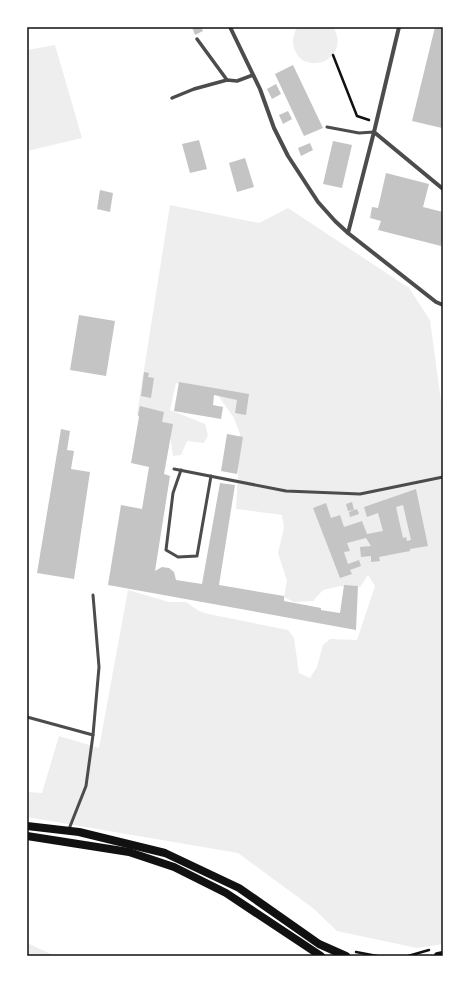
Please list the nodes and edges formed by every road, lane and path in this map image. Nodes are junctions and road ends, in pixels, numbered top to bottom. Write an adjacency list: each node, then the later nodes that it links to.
1 (230, 27): 5 (street)
2 (399, 27): 8 (street)
3 (197, 39): 6 (street)
4 (333, 55): 8 (path)
5 (253, 75): 6 (street); 12 (street)
6 (227, 80): 7 (street)
7 (172, 98)
8 (377, 122): 10 (street)
9 (327, 127): 10 (lane)
10 (374, 132): 11 (street); 12 (street)
11 (443, 189)
12 (348, 233): 13 (street)
13 (443, 305)
14 (174, 469): 15 (lane)
15 (180, 470): 16 (lane); 16 (lane)
16 (212, 476): 17 (lane)
17 (443, 477)
18 (93, 595): 20 (lane)
19 (27, 717): 20 (lane)
20 (93, 735): 22 (lane)
21 (27, 826): 22 (main road)
22 (68, 831): 27 (main road)
23 (27, 836): 26 (main road)
24 (430, 950): 28 (path)
25 (443, 955): 29 (main road)
26 (321, 956)
27 (346, 956)
28 (408, 956)
29 (438, 956)

